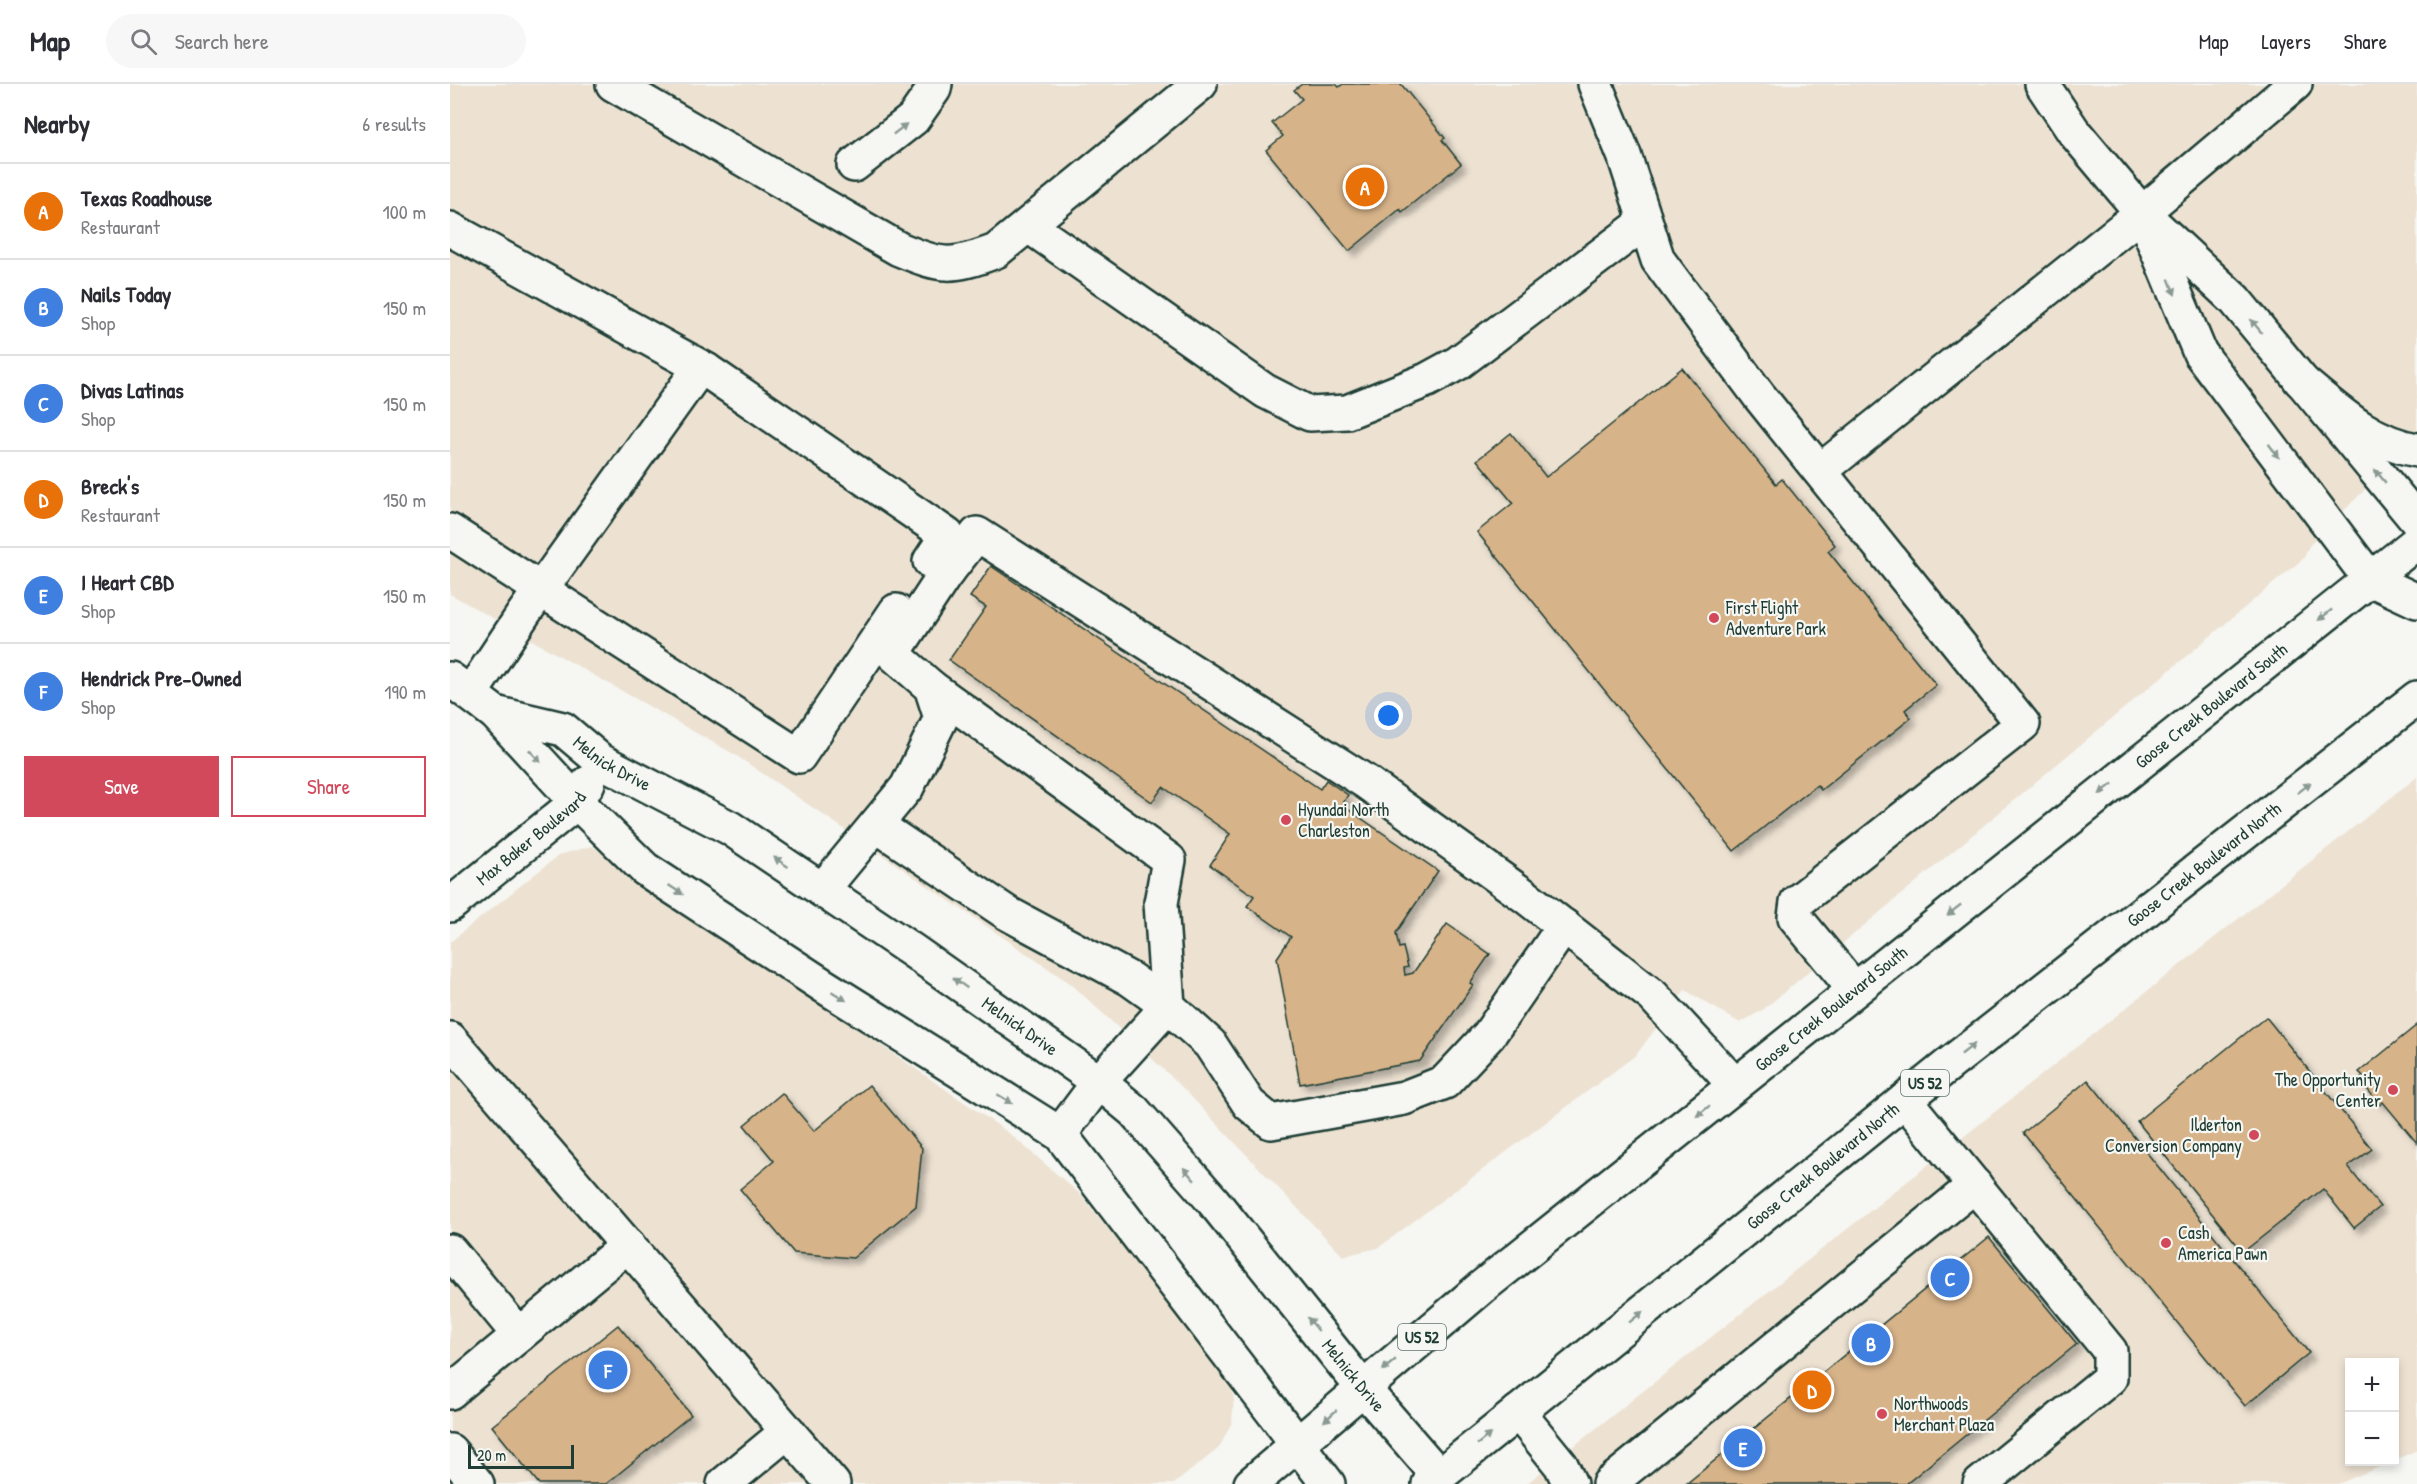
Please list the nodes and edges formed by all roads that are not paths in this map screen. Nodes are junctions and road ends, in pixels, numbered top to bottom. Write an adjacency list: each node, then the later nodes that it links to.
1 (613, 84): 10 (main road)
2 (935, 84): 7 (main road, one-way to 2)
3 (1200, 84): 10 (main road)
4 (1595, 84): 9 (main road)
5 (2042, 84): 8 (main road)
6 (2295, 84): 8 (main road)
7 (854, 165)
8 (2142, 213): 13 (main road, one-way to 8); 15 (main road); 20 (main road, one-way to 20)
9 (1645, 222): 10 (main road); 15 (main road)
10 (1029, 226)
11 (450, 229): 12 (main road)
12 (706, 370): 19 (main road); 21 (main road)
13 (2300, 380): 14 (main road); 16 (main road, one-way to 13)
14 (2417, 450)
15 (1820, 471): 32 (main road)
16 (2417, 521)
17 (450, 531): 21 (main road)
18 (2417, 542): 20 (main road, Goose Creek Boulevard South / US 52)
19 (937, 568): 21 (main road); 23 (main road); 31 (main road)
20 (2370, 579): 22 (main road); 32 (main road, Goose Creek Boulevard South / US 52, one-way to 32)
21 (541, 590): 24 (main road)
22 (2417, 601)
23 (931, 687): 28 (main road); 33 (main road)
24 (466, 696): 26 (main road, Melnick Drive); 27 (main road, one-way to 27)
25 (2417, 698): 37 (main road, Goose Creek Boulevard North / US 52, one-way to 25)
26 (601, 761): 27 (main road, Max Baker Boulevard); 29 (main road, Melnick Drive, one-way to 26)
27 (576, 802): 30 (main road, Max Baker Boulevard); 38 (main road, one-way to 38)
28 (876, 825): 29 (main road); 33 (main road)
29 (822, 890): 35 (main road, Melnick Drive, one-way to 29)
30 (450, 906)
31 (1564, 926): 33 (main road); 36 (main road)
32 (1854, 989): 36 (main road, Goose Creek Boulevard South / US 52)
33 (1168, 1006): 35 (main road)
34 (450, 1039): 40 (main road)
35 (1099, 1082): 38 (main road); 43 (main road, Melnick Drive, one-way to 35)
36 (1735, 1085): 43 (main road, Goose Creek Boulevard South / US 52, one-way to 43)
37 (1905, 1100): 39 (main road); 45 (main road, Goose Creek Boulevard North / US 52, one-way to 37)
38 (1060, 1134): 47 (main road)
39 (1975, 1185): 56 (main road); 57 (main road)
40 (628, 1245): 42 (main road); 46 (main road)
41 (450, 1251): 42 (main road)
42 (519, 1335): 44 (main road)
43 (1362, 1387): 47 (main road, Goose Creek Boulevard South / US 52, one-way to 47); 49 (main road, Melnick Drive)
44 (450, 1392)
45 (1518, 1412): 49 (main road, Goose Creek Boulevard North / US 52, one-way to 45); 55 (main road)
46 (788, 1431): 51 (main road); 52 (main road)
47 (1298, 1444): 53 (main road, Goose Creek Boulevard South / US 52); 54 (main road)
48 (450, 1451): 50 (main road)
49 (1434, 1480)
50 (477, 1484)
51 (724, 1484)
52 (833, 1484)
53 (1251, 1484)
54 (1328, 1484)
55 (1570, 1484)
56 (1608, 1484)
57 (1980, 1484)

